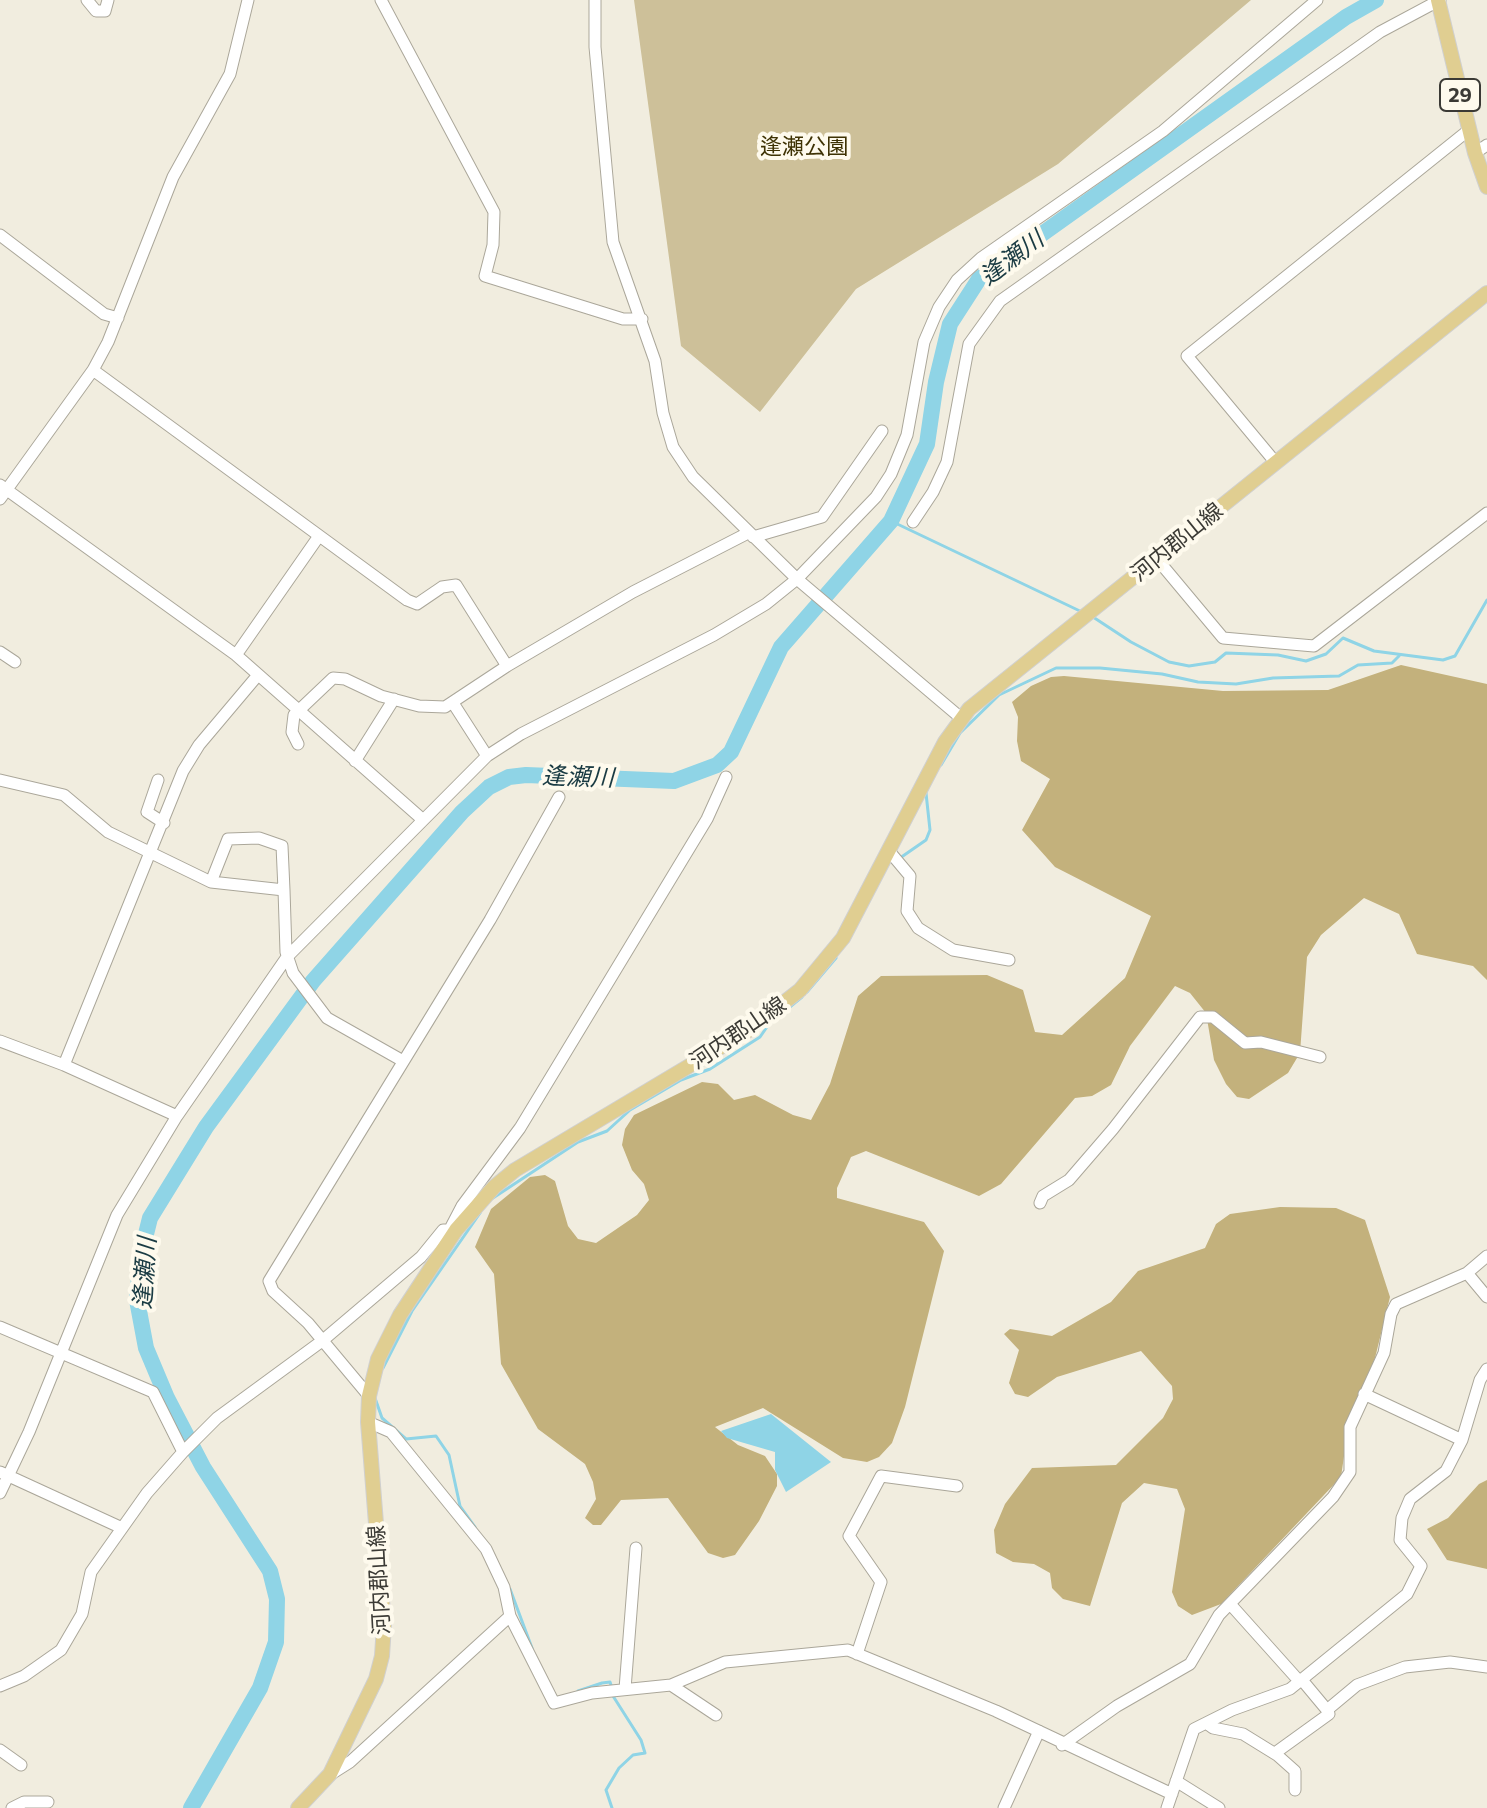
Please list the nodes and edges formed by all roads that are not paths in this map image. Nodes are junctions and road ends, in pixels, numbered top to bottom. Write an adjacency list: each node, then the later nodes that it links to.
1 (87, 0): 2 (street)
2 (108, 0)
3 (248, 0): 13 (street)
4 (381, 0): 14 (street)
5 (595, 0): 14 (street)
6 (1317, 0): 24 (street)
7 (1439, 0): 8 (main road, 29); 20 (street)
8 (1470, 129): 9 (main road, 29); 17 (street)
9 (1481, 149): 10 (main road, 29)
10 (1487, 187)
11 (0, 235): 13 (street)
12 (1487, 293): 17 (main road, 河内郡山線)
13 (118, 318): 15 (street)
14 (642, 319): 21 (street)
15 (93, 370): 18 (street); 22 (street)
16 (882, 431): 21 (street)
17 (1276, 463): 23 (main road, 河内郡山線)
18 (2, 492): 26 (street)
19 (1487, 513): 23 (street)
20 (913, 522)
21 (750, 535): 24 (street); 28 (street)
22 (319, 536): 26 (street); 28 (street)
23 (1157, 559): 33 (main road, 河内郡山線)
24 (800, 581): 33 (street); 35 (street)
25 (0, 652): 27 (street)
26 (236, 655): 29 (street)
27 (15, 662)
28 (507, 666): 31 (street)
29 (258, 675): 32 (street); 42 (street)
30 (394, 699): 31 (street); 32 (street); 36 (street)
31 (453, 703): 35 (street)
32 (297, 710): 34 (street); 36 (street)
33 (961, 718): 43 (main road, 河内郡山線)
34 (298, 744)
35 (487, 756): 41 (street)
36 (355, 761): 41 (street)
37 (726, 777): 55 (street)
38 (0, 780): 44 (street)
39 (158, 780): 42 (street)
40 (559, 797): 51 (street)
41 (422, 819): 47 (street)
42 (164, 823): 44 (street)
43 (889, 851): 48 (street); 55 (main road, 河内郡山線)
44 (149, 854): 45 (street); 52 (street)
45 (211, 882): 46 (street); 46 (street)
46 (284, 890): 47 (street)
47 (287, 957): 51 (street); 53 (street)
48 (1009, 960)
49 (0, 1041): 52 (street)
50 (1320, 1057): 54 (street)
51 (403, 1061): 60 (street)
52 (64, 1065): 53 (street)
53 (177, 1116): 61 (street)
54 (1040, 1203)
55 (453, 1230): 60 (street); 64 (main road, 河内郡山線)
56 (1487, 1256): 57 (street)
57 (1467, 1273): 58 (street); 63 (street)
58 (1487, 1297)
59 (0, 1327): 61 (street)
60 (322, 1341): 64 (street); 67 (street)
61 (61, 1352): 67 (street); 68 (street)
62 (1487, 1369): 66 (street)
63 (1364, 1394): 66 (street); 73 (street)
64 (369, 1396): 65 (main road, 河内郡山線)
65 (368, 1422): 74 (street); 89 (main road, 河内郡山線)
66 (1462, 1440): 77 (street)
67 (183, 1452): 71 (street)
68 (5, 1474): 70 (street); 71 (street)
69 (957, 1486): 75 (street)
70 (0, 1493)
71 (122, 1528): 79 (street)
72 (636, 1548): 80 (street)
73 (1231, 1605): 77 (street); 85 (street)
74 (510, 1616): 80 (street); 89 (street)
75 (857, 1654): 78 (street); 84 (street)
76 (1487, 1667): 77 (street)
77 (1301, 1681): 83 (street)
78 (671, 1685): 80 (street); 82 (street)
79 (0, 1686)
80 (625, 1689)
81 (1329, 1714): 87 (street)
82 (716, 1715)
83 (1206, 1723): 87 (street); 90 (street)
84 (1039, 1731): 85 (street); 96 (street)
85 (1062, 1745): 92 (street)
86 (0, 1750): 88 (street)
87 (1275, 1753): 91 (street)
88 (21, 1765)
89 (330, 1774): 95 (main road, 河内郡山線)
90 (1176, 1781): 92 (street); 98 (street)
91 (1295, 1790)
92 (1172, 1794): 97 (street)
93 (48, 1802): 94 (street)
94 (12, 1808)
95 (298, 1808)
96 (1004, 1808)
97 (1167, 1808)
98 (1219, 1808)

